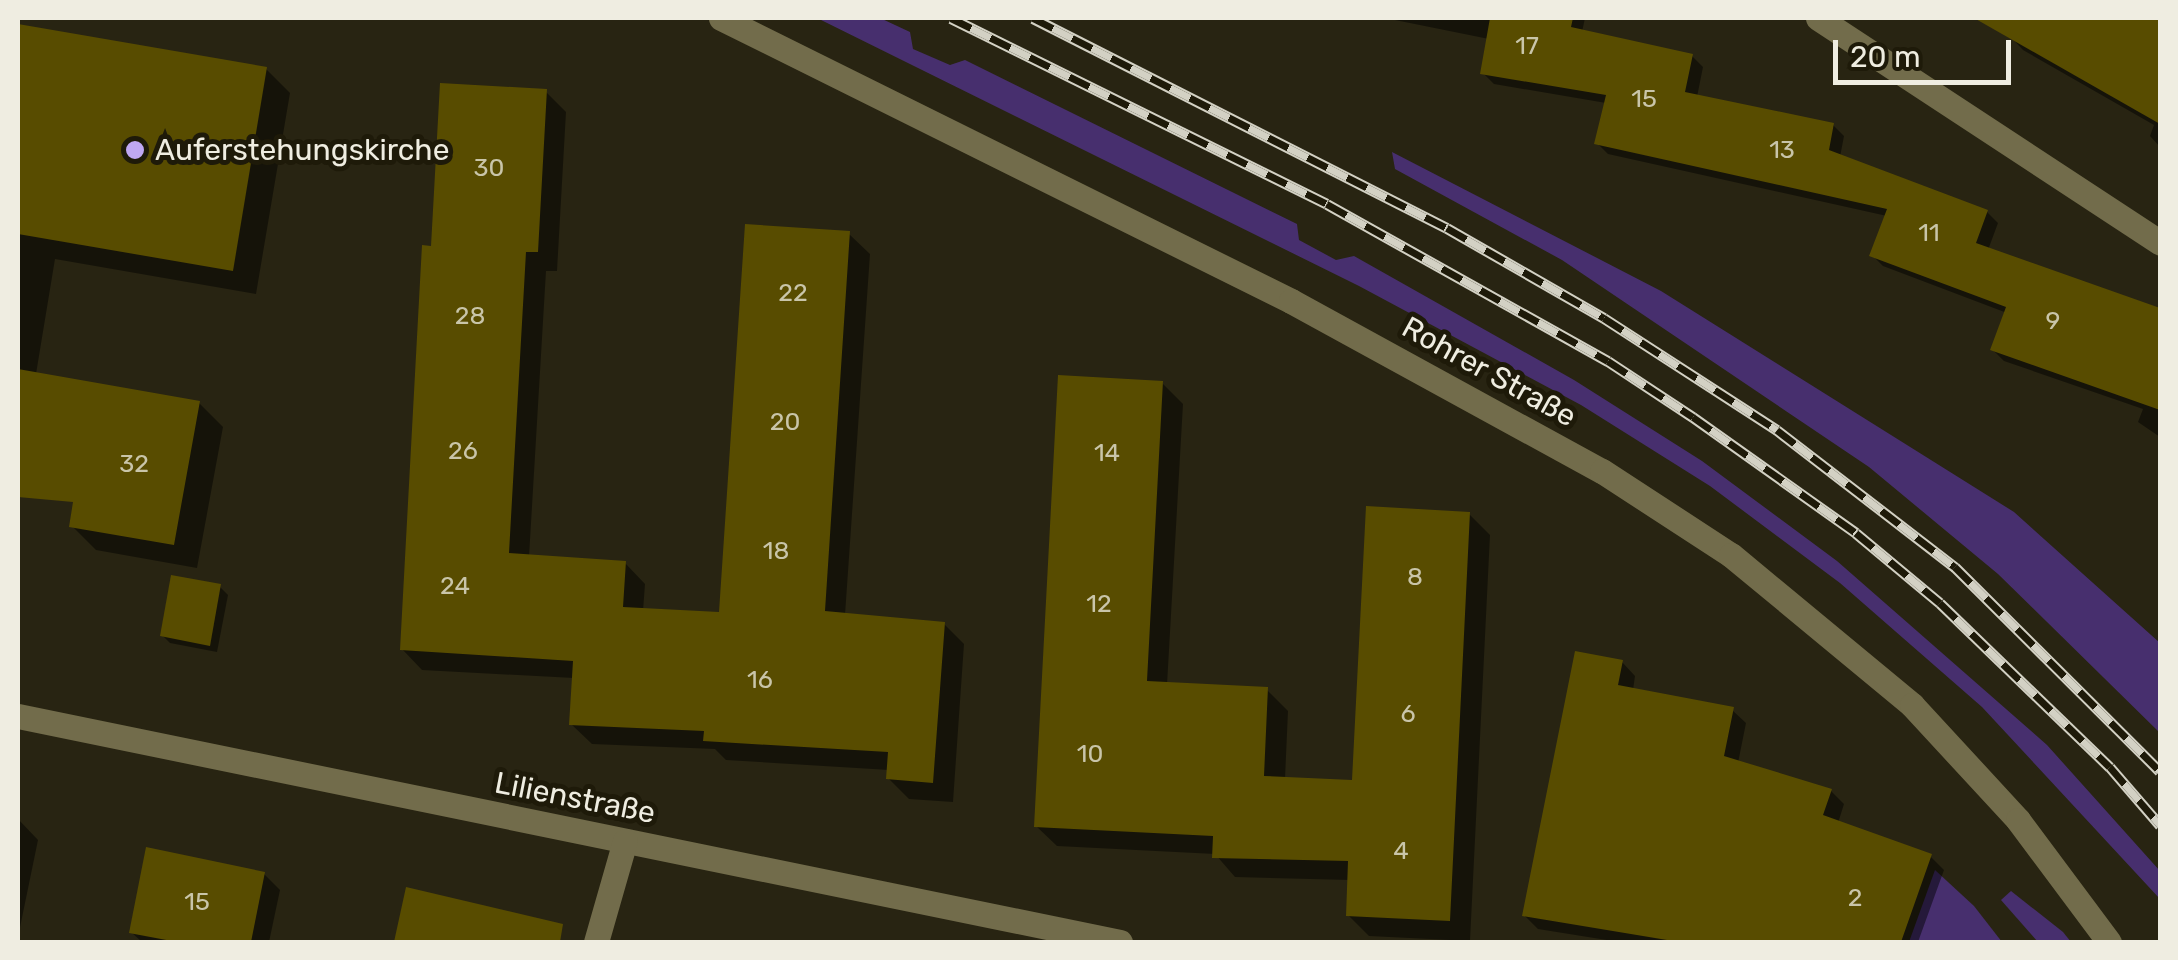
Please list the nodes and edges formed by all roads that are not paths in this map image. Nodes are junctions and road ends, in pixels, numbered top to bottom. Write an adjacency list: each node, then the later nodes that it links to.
1 (720, 18): 8 (street, Rohrer Straße)
2 (1818, 18): 3 (street)
3 (2160, 243)
4 (18, 716): 5 (street, Lilienstraße)
5 (625, 840): 6 (street); 7 (street, Lilienstraße)
6 (596, 942)
7 (1120, 942)
8 (2109, 942)

